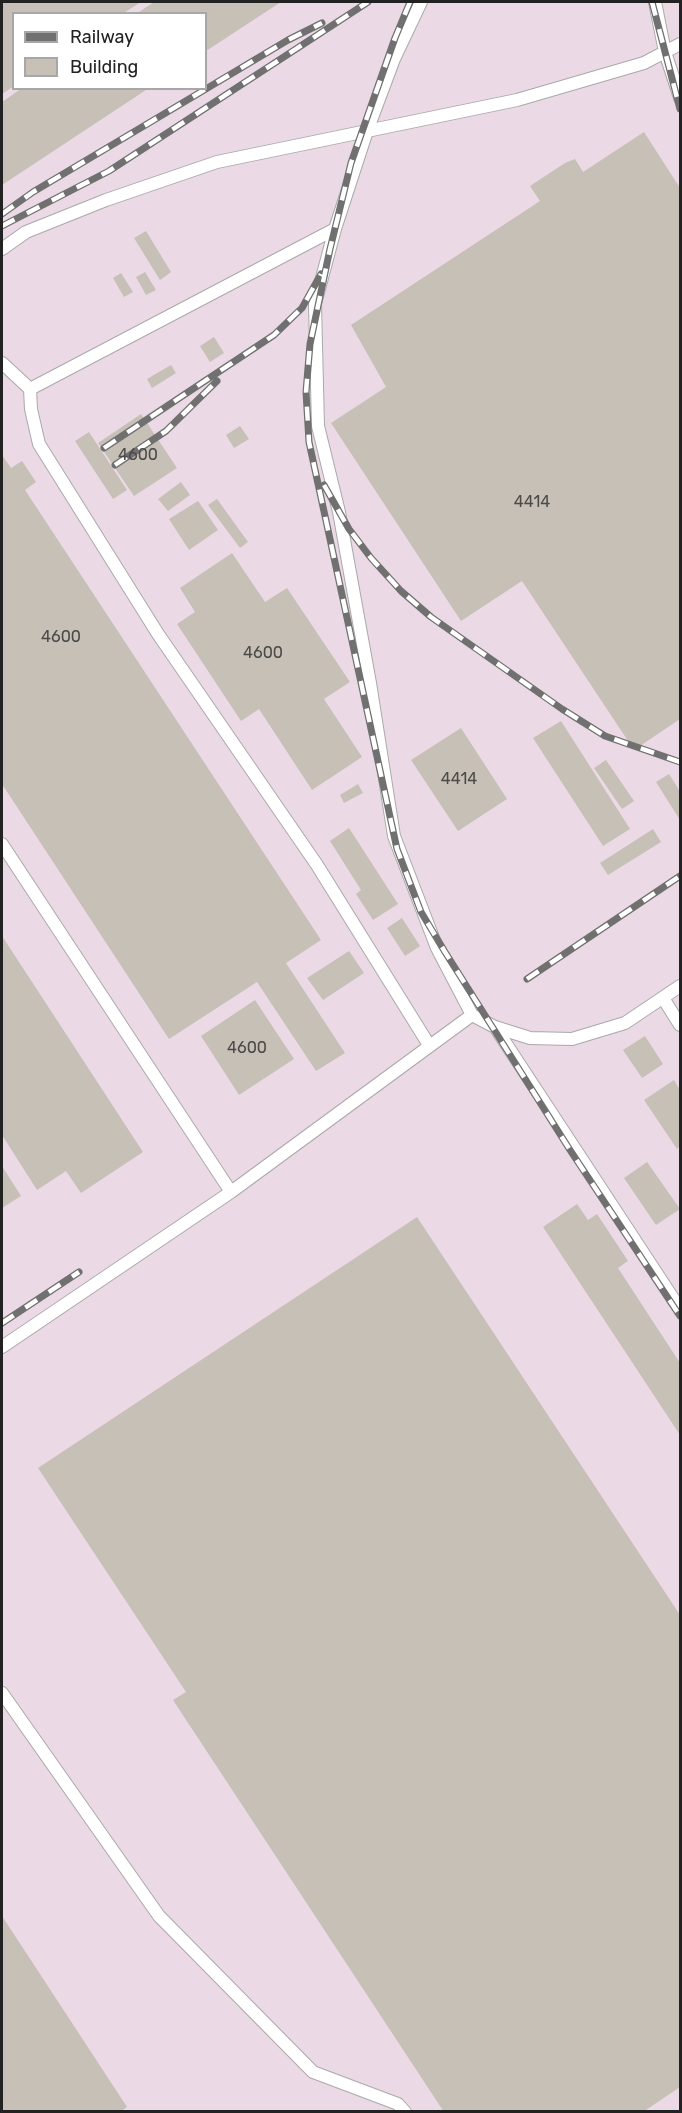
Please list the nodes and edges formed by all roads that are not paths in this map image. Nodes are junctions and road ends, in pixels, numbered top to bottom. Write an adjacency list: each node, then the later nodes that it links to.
1 (421, 2): 6 (lane)
2 (655, 2): 4 (lane)
3 (681, 44): 4 (lane)
4 (665, 52): 5 (lane); 6 (lane)
5 (681, 98)
6 (367, 131): 7 (lane); 8 (lane)
7 (335, 229): 10 (lane); 14 (lane)
8 (2, 249)
9 (2, 363): 10 (lane)
10 (30, 389): 17 (lane)
11 (2, 844): 18 (lane)
12 (681, 986): 13 (lane)
13 (663, 998): 15 (lane); 16 (lane)
14 (472, 1015): 16 (lane); 17 (lane)
15 (681, 1025)
16 (495, 1027): 19 (lane)
17 (429, 1046): 18 (lane)
18 (231, 1192): 20 (lane)
19 (681, 1308)
20 (2, 1347)
21 (2, 1693): 22 (lane)
22 (405, 2112)

